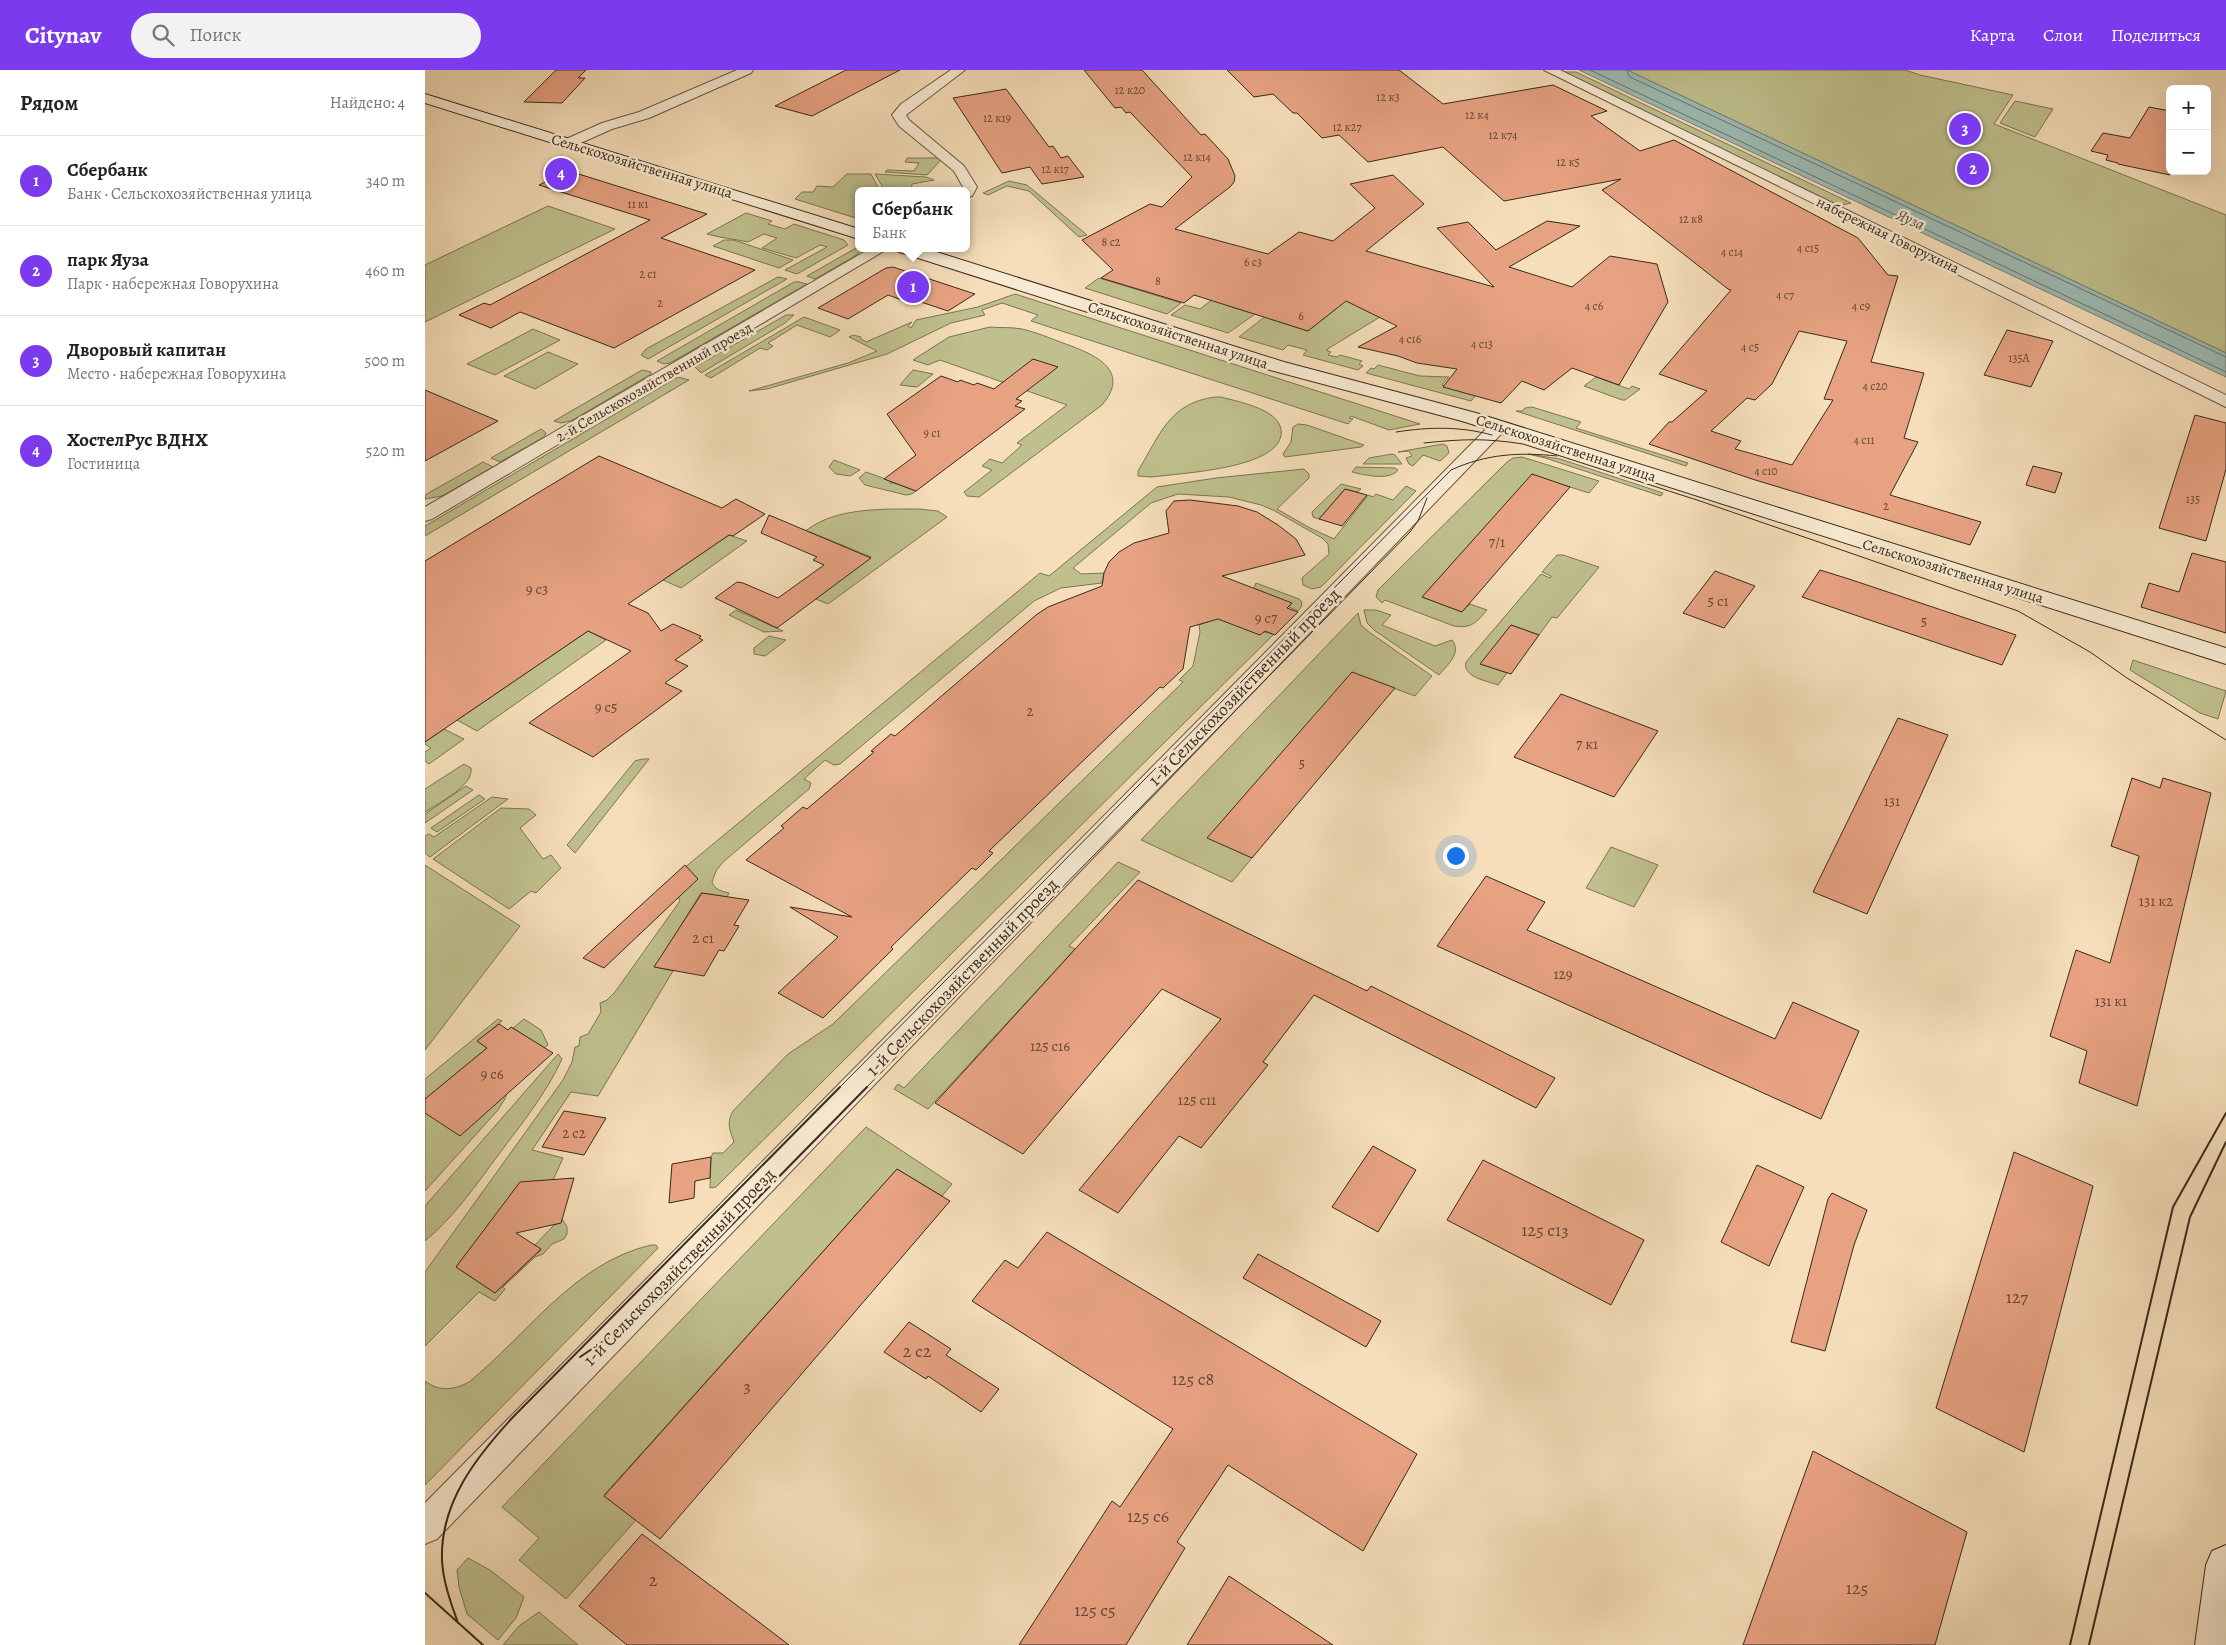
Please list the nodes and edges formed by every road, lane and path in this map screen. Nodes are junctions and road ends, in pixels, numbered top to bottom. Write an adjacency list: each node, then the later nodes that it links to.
1 (747, 70): 5 (street)
2 (959, 70): 6 (street)
3 (1550, 70): 10 (street, набережная Говорухина)
4 (425, 98): 5 (main road, Сельскохозяйственная улица)
5 (577, 145): 7 (main road, Сельскохозяйственная улица)
6 (970, 187)
7 (855, 233)
8 (875, 252): 12 (street, 2-й Сельскохозяйственный проезд)
9 (918, 252): 11 (main road, Сельскохозяйственная улица)
10 (2226, 402)
11 (1498, 427): 13 (main road, Сельскохозяйственная улица); 14 (street, 1-й Сельскохозяйственный проезд)
12 (425, 515)
13 (2226, 656)
14 (425, 1527)
15 (2226, 1565): 16 (main road)
16 (2215, 1645)

